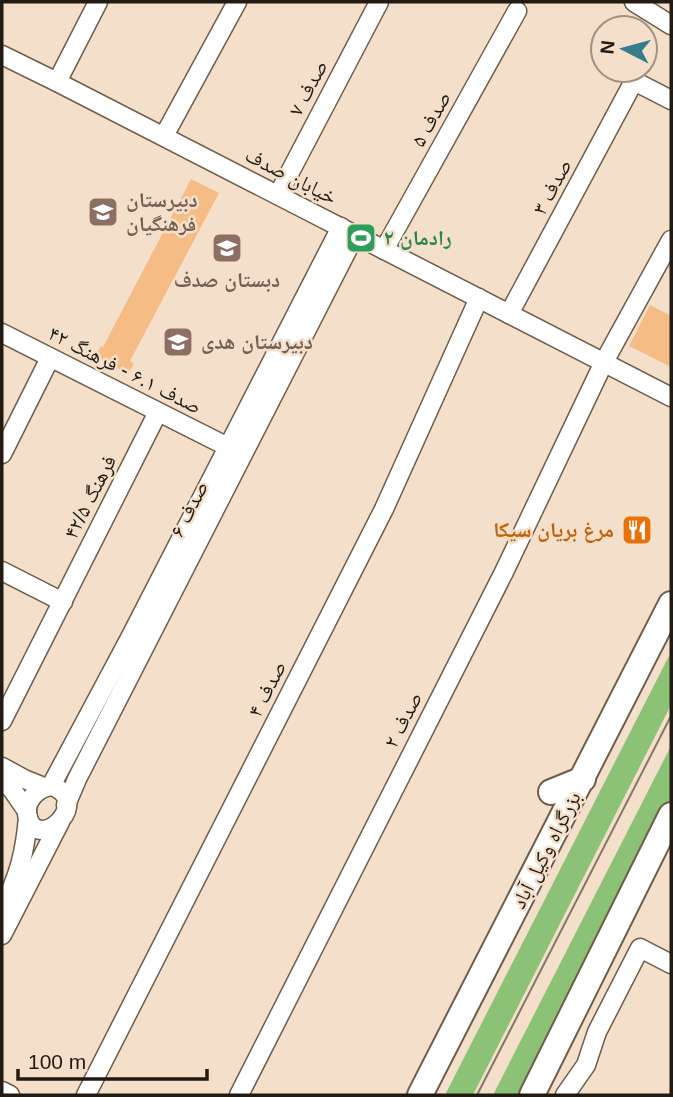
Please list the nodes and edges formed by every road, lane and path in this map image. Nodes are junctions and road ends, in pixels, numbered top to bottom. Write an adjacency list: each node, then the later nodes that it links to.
1 (98, 2): 8 (street)
2 (237, 2): 10 (street)
3 (379, 2): 11 (street, صدف ۷)
4 (634, 2): 6 (street)
5 (517, 11): 14 (street, صدف ۵)
6 (671, 25)
7 (2, 55): 8 (street, خیابان صدف)
8 (58, 82): 10 (street, خیابان صدف)
9 (671, 100): 16 (street, صدف ۳)
10 (164, 136): 11 (street, خیابان صدف)
11 (278, 195): 12 (street, خیابان صدف)
12 (348, 231): 14 (street, خیابان صدف); 22 (street, صدف ۶); 25 (street, صدف ۶)
13 (671, 240): 19 (street, صدف ۲)
14 (384, 250): 15 (street, خیابان صدف)
15 (479, 298): 16 (street, خیابان صدف); 42 (street, صدف ۴)
16 (509, 314): 19 (street, خیابان صدف)
17 (2, 333): 18 (street, صدف ۶.۱ - فرهنگ ۴۲)
18 (50, 358): 21 (street, صدف ۶.۱ - فرهنگ ۴۲); 23 (street)
19 (604, 362): 20 (street, خیابان صدف); 43 (street, صدف ۲)
20 (671, 397)
21 (158, 412): 22 (street, صدف ۶.۱ - فرهنگ ۴۲); 26 (street, فرهنگ ۴۲/۵)
22 (228, 447): 25 (street, صدف ۶)
23 (2, 454)
24 (2, 571): 26 (street)
25 (167, 584): 32 (street, صدف ۶); 34 (street, صدف ۶)
26 (63, 602): 28 (street, فرهنگ ۴۲/۵)
27 (671, 604): 30 (highway, بزرگراه وکیل آباد)
28 (2, 721)
29 (2, 767): 32 (street)
30 (583, 779): 33 (highway); 44 (highway, بزرگراه وکیل آباد)
31 (2, 782): 35 (street)
32 (47, 786): 34 (street); 35 (street)
33 (551, 792)
34 (63, 813): 35 (street); 38 (street, صدف ۶)
35 (27, 814): 37 (street)
36 (671, 815): 45 (highway)
37 (2, 910)
38 (2, 936)
39 (671, 964): 46 (street)
40 (2, 1091): 41 (street)
41 (10, 1095)
42 (86, 1095)
43 (239, 1095)
44 (420, 1095)
45 (532, 1095)
46 (565, 1095)

